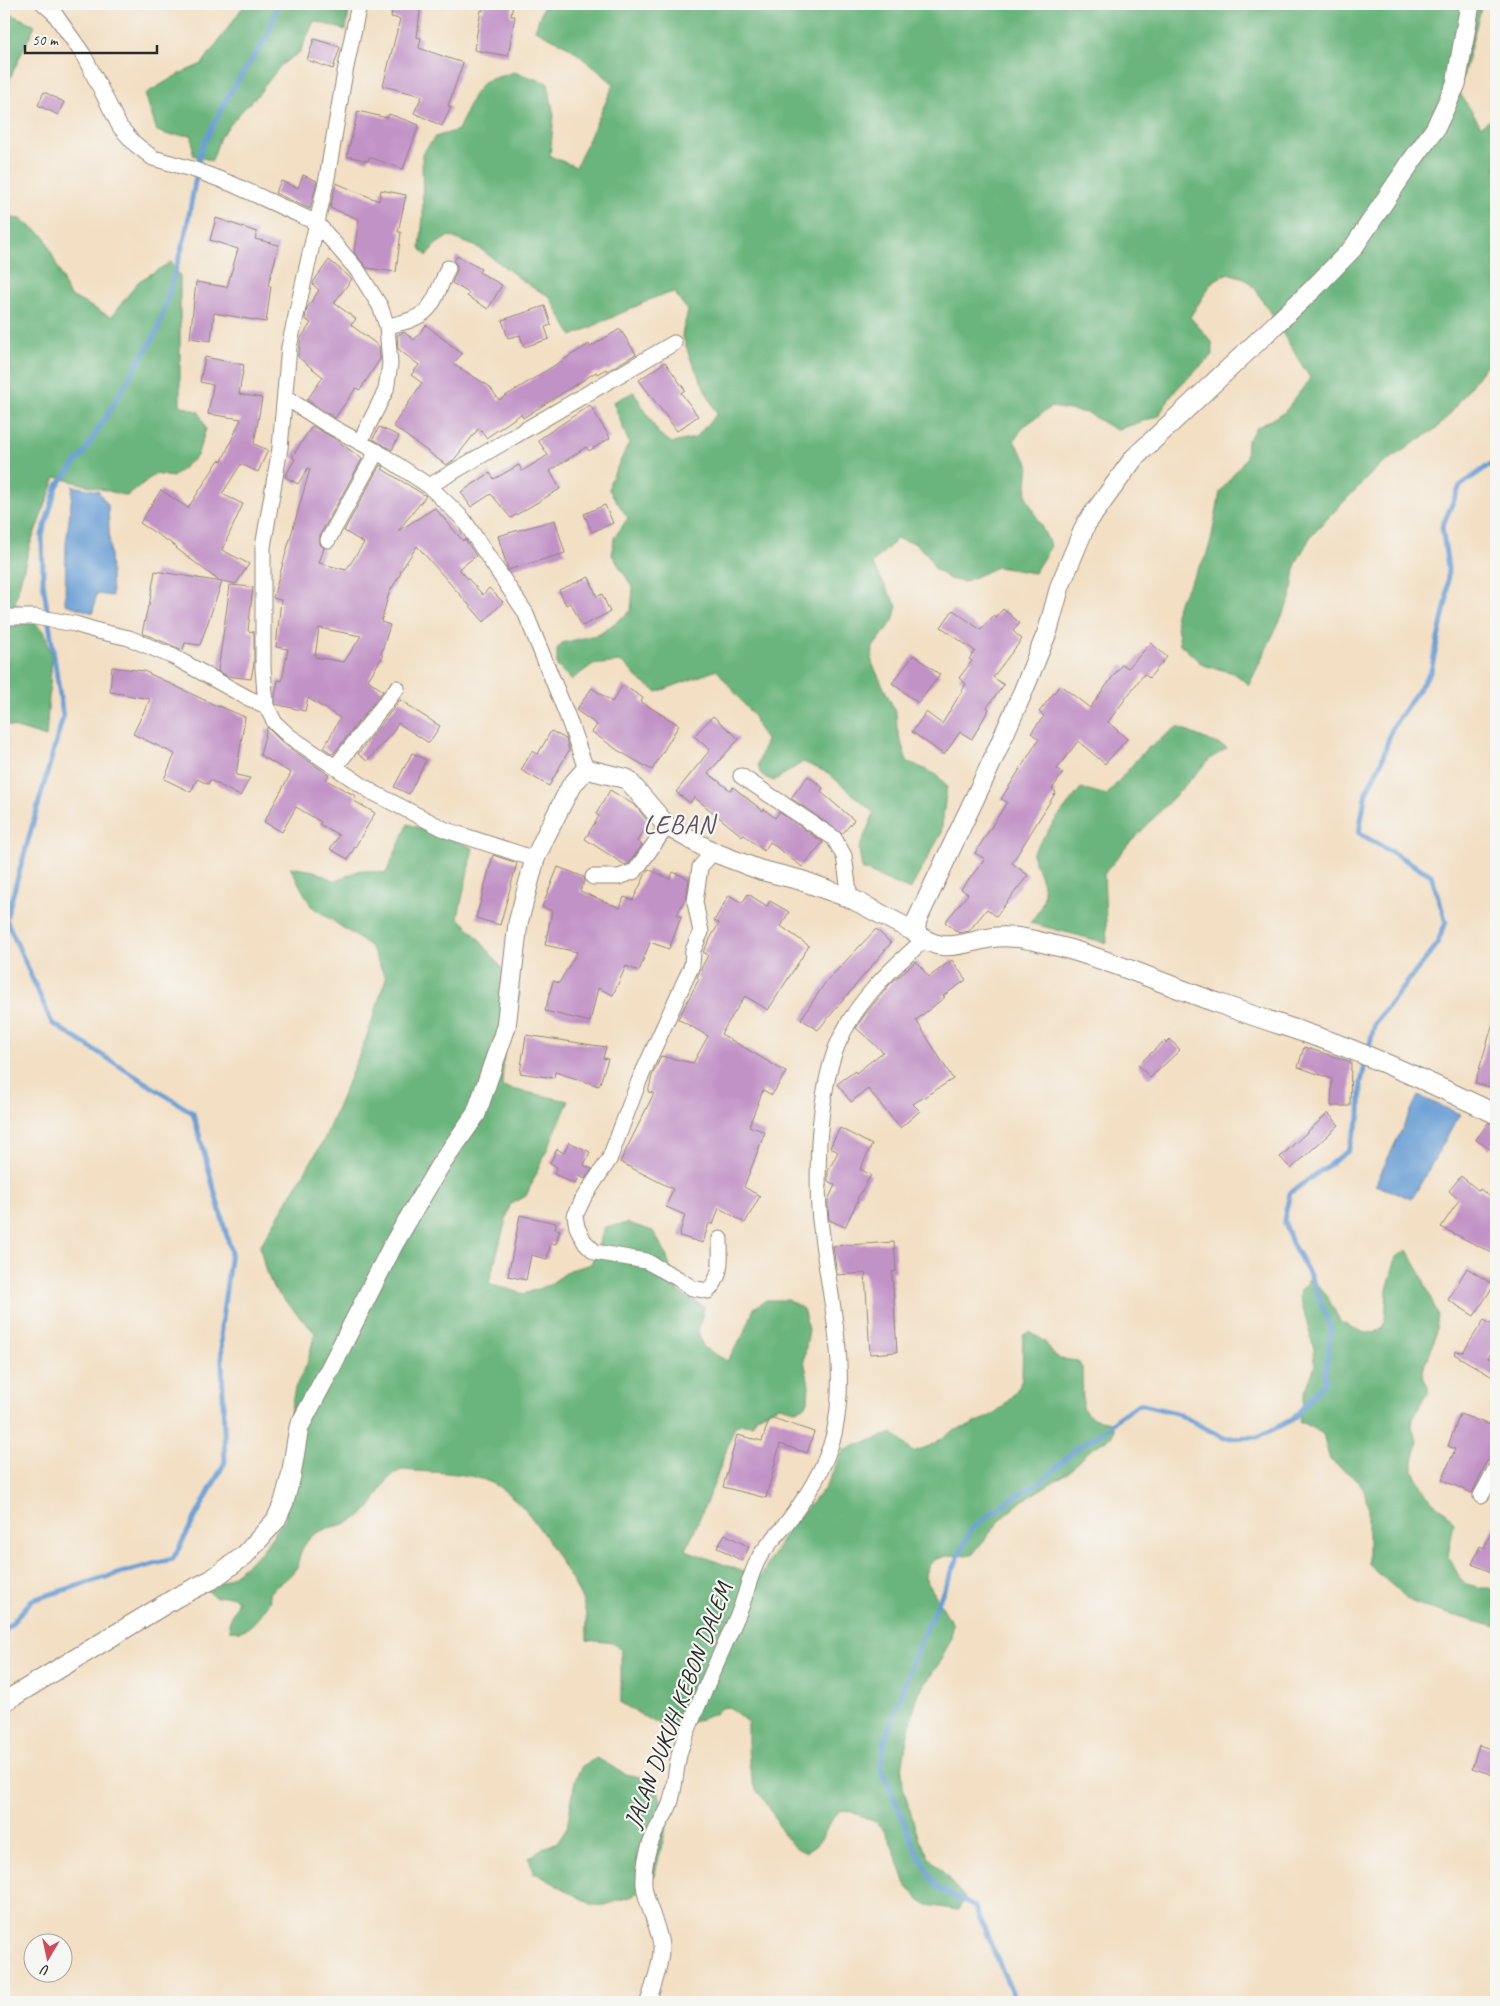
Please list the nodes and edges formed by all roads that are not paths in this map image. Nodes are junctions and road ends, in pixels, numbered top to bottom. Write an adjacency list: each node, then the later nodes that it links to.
1 (44, 4): 4 (street)
2 (359, 4): 4 (street)
3 (1470, 4): 24 (street)
4 (317, 223): 6 (street); 8 (street)
5 (448, 268): 6 (street)
6 (387, 326): 9 (street)
7 (674, 343): 11 (street)
8 (285, 397): 9 (street); 15 (street)
9 (360, 442): 10 (street)
10 (377, 451): 11 (street); 12 (street)
11 (429, 486): 17 (street)
12 (328, 540)
13 (4, 618): 15 (street)
14 (397, 688): 16 (street)
15 (266, 706): 16 (street)
16 (336, 766): 21 (street)
17 (586, 769): 19 (street); 21 (street)
18 (741, 776): 23 (street)
19 (667, 826): 20 (street); 22 (street)
20 (714, 852): 23 (street); 26 (street)
21 (535, 860): 29 (street)
22 (593, 877)
23 (850, 898): 24 (street)
24 (920, 936): 25 (street); 30 (street, JALAN DUKUH KEBON DALEM)
25 (1496, 1114)
26 (720, 1239)
27 (1496, 1468): 28 (street)
28 (1481, 1496)
29 (4, 1702)
30 (648, 2002)

